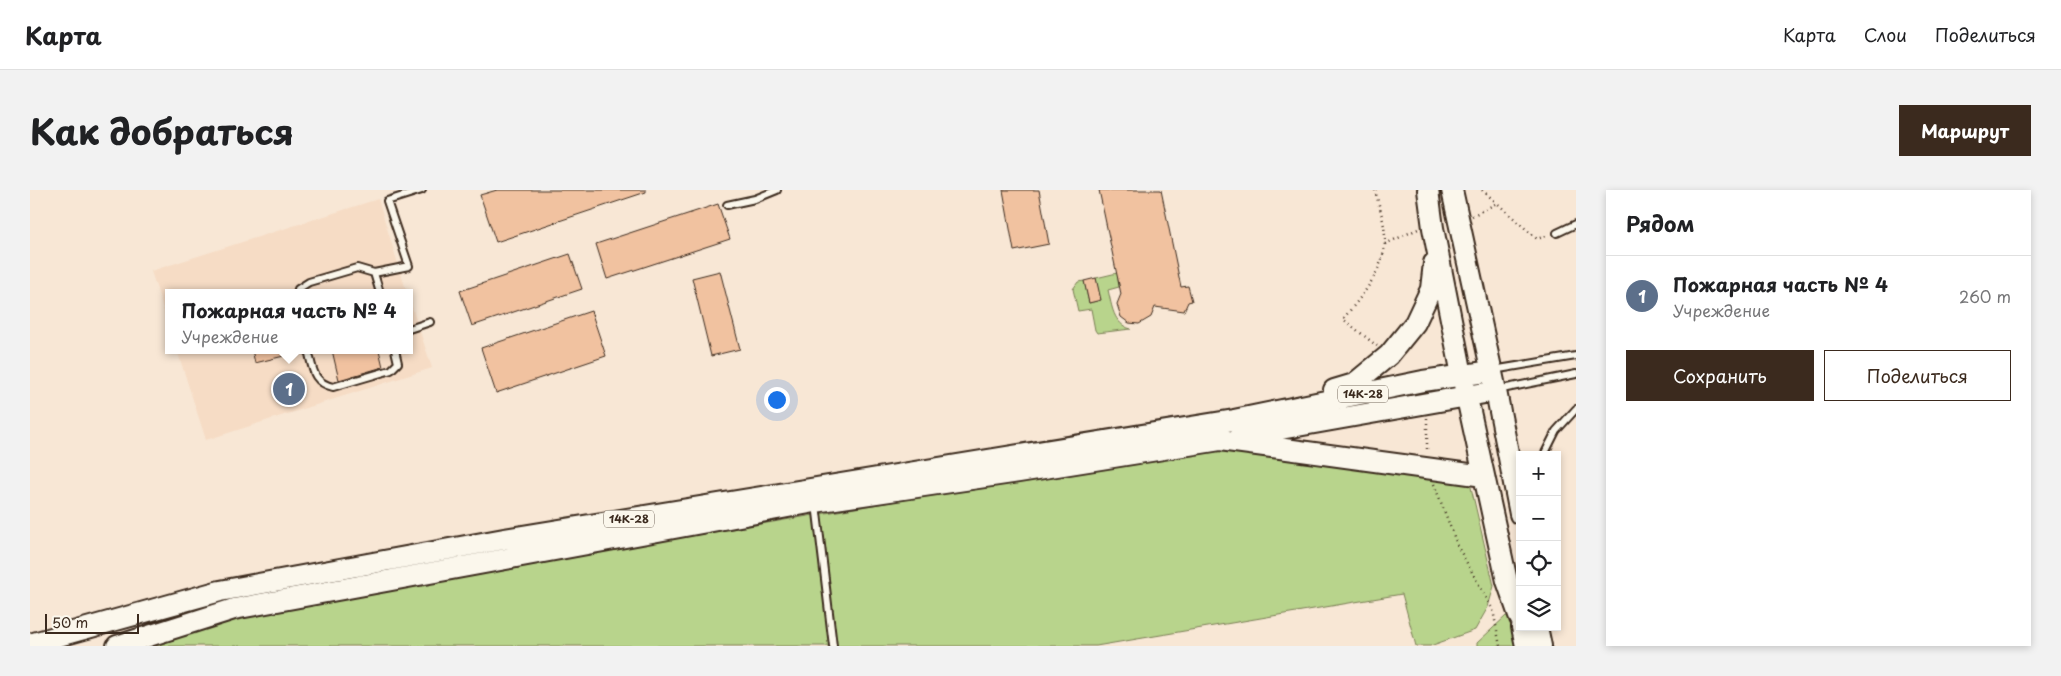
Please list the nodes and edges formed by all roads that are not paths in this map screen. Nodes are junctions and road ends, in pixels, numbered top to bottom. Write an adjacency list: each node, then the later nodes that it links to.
1 (422, 190): 9 (lane)
2 (777, 190): 5 (lane)
3 (1428, 190): 8 (main road)
4 (1452, 190): 17 (main road)
5 (727, 206)
6 (1576, 224): 7 (lane)
7 (1557, 233)
8 (1436, 245): 19 (main road); 23 (main road)
9 (374, 272): 10 (lane); 11 (lane)
10 (298, 289)
11 (379, 289)
12 (430, 322): 13 (lane)
13 (413, 328)
14 (309, 354): 15 (lane)
15 (396, 354)
16 (1576, 356): 17 (lane)
17 (1492, 371): 19 (main road, 14К-28); 20 (main road)
18 (1576, 374): 20 (lane)
19 (1462, 376): 21 (main road); 23 (main road, 14К-28)
20 (1496, 390): 21 (main road, 14К-28); 27 (main road)
21 (1466, 396): 24 (main road, 14К-28); 26 (main road)
22 (1576, 409): 25 (lane)
23 (1234, 420): 32 (main road, 14К-28)
24 (1220, 440): 26 (main road); 28 (main road, 14К-28)
25 (1546, 451)
26 (1484, 476): 29 (main road)
27 (1517, 496)
28 (816, 502): 33 (main road, 14К-28); 34 (lane)
29 (1516, 607)
30 (1523, 631): 35 (main road)
31 (1538, 631): 36 (main road)
32 (30, 644)
33 (117, 646)
34 (833, 646)
35 (1526, 646)
36 (1540, 646)

